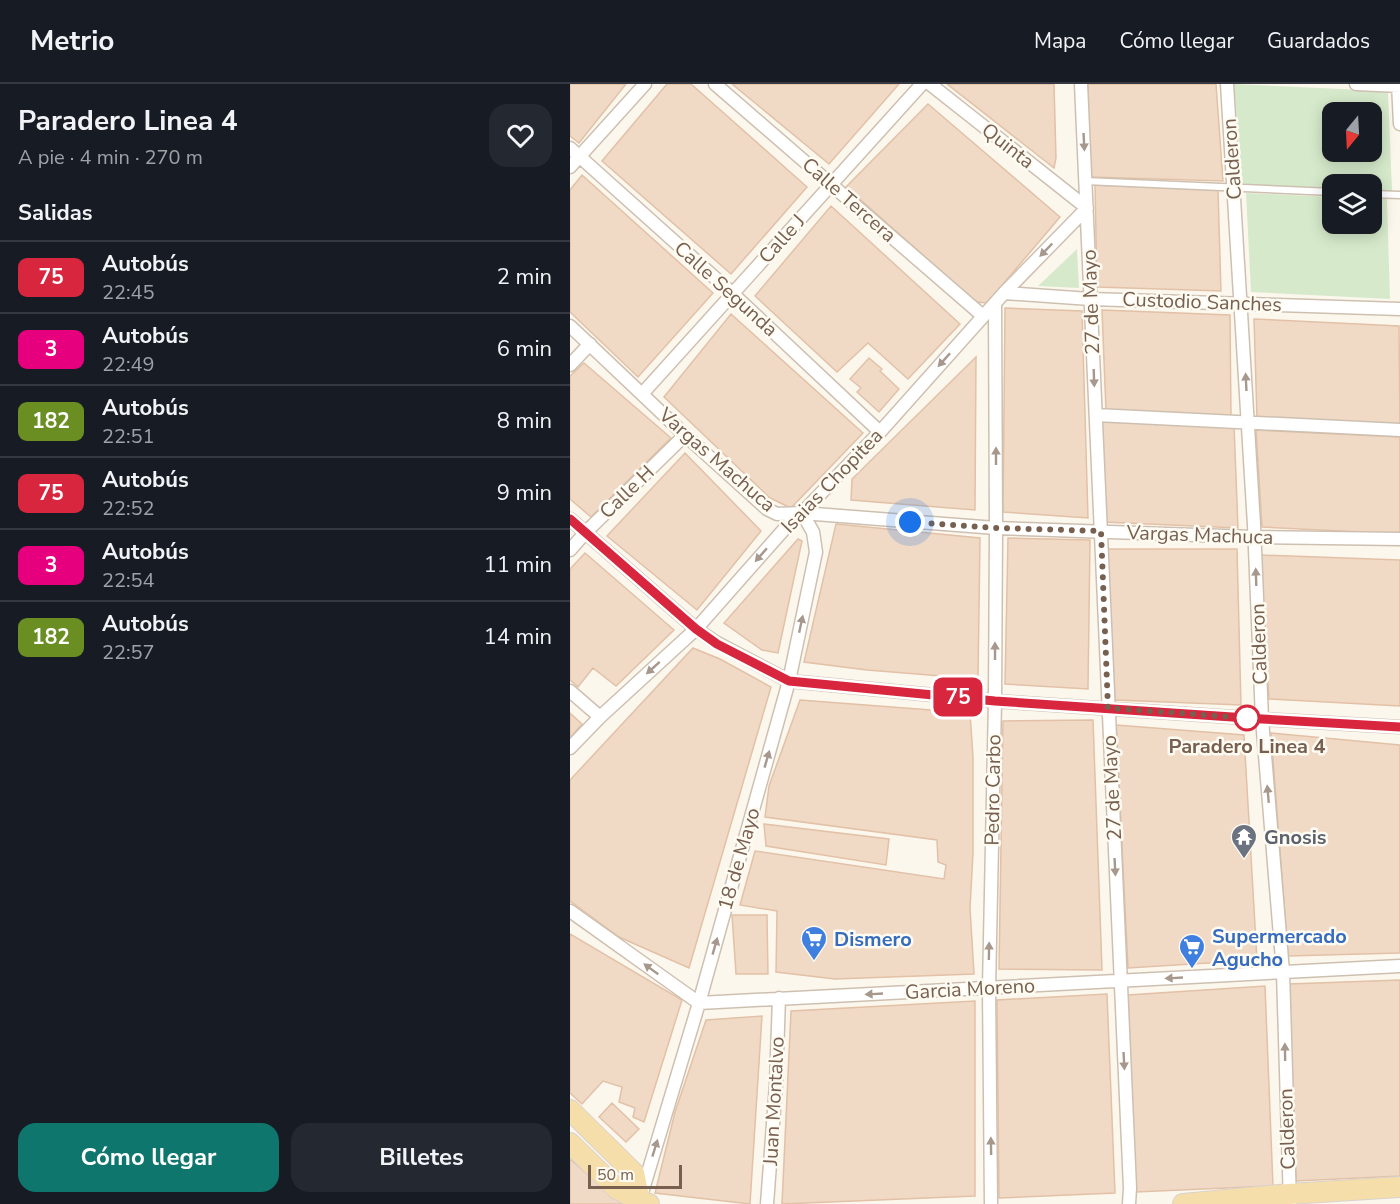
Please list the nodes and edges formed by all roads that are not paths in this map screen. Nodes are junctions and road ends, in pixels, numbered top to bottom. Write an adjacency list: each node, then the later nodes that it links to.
1 (645, 84): 10 (street)
2 (715, 84): 13 (street, Calle Tercera)
3 (922, 84): 13 (street, Calle J)
4 (930, 84): 18 (street, Quinta)
5 (1081, 84): 12 (street, 27 de Mayo, one-way to 12)
6 (1227, 84): 14 (street, Calderon)
7 (1356, 84): 8 (street)
8 (1399, 85): 9 (street)
9 (1400, 124)
10 (575, 152): 11 (street); 20 (street, Calle Segunda)
11 (570, 167)
12 (1085, 180): 14 (lane); 18 (street, 27 de Mayo)
13 (831, 184): 20 (street, Calle J); 25 (street, Calle Tercera)
14 (1233, 186): 15 (lane); 22 (street, Calderon)
15 (1322, 191)
16 (1382, 194): 17 (lane)
17 (1400, 195)
18 (1086, 208): 19 (street, Isaias Chopitea, one-way to 19); 21 (street, 27 de Mayo)
19 (1004, 293): 21 (street, Custodio Sanches); 23 (street, Isaias Chopitea)
20 (733, 294): 29 (street, Calle J); 33 (street, Calle Segunda)
21 (1090, 298): 22 (street, Custodio Sanches); 30 (street, 27 de Mayo, one-way to 30)
22 (1241, 303): 24 (street, Custodio Sanches); 31 (street, Calderon, one-way to 22)
23 (995, 304): 25 (street, Isaias Chopitea); 37 (street, Pedro Carbo, one-way to 23)
24 (1400, 309)
25 (983, 316): 33 (street, Isaias Chopitea, one-way to 33)
26 (570, 326): 27 (street, Vargas Machuca)
27 (590, 345): 28 (street); 29 (street, Vargas Machuca)
28 (570, 365)
29 (642, 394): 34 (street, Vargas Machuca)
30 (1095, 416): 31 (street); 38 (street, 27 de Mayo)
31 (1248, 423): 32 (street); 40 (street, Calderon)
32 (1400, 430)
33 (880, 432): 35 (street, Isaias Chopitea)
34 (685, 435): 35 (street, Vargas Machuca); 39 (street, Calle H)
35 (802, 513): 37 (street, Vargas Machuca); 43 (street, Isaias Chopitea, one-way to 43); 44 (street, 18 de Mayo, one-way to 35)
36 (570, 519): 39 (street)
37 (996, 528): 38 (street, Vargas Machuca); 46 (street, Pedro Carbo, one-way to 37)
38 (1101, 531): 40 (street, Vargas Machuca); 47 (street, 27 de Mayo)
39 (585, 533): 42 (street, Calle H); 43 (street)
40 (1254, 537): 41 (street, Vargas Machuca); 49 (street, Calderon, one-way to 40)
41 (1400, 540)
42 (570, 550)
43 (696, 629): 44 (street); 48 (street, Isaias Chopitea, one-way to 48)
44 (789, 681): 46 (street); 58 (street, 18 de Mayo, one-way to 44)
45 (570, 690): 48 (street)
46 (995, 701): 47 (street); 56 (street, Pedro Carbo, one-way to 46)
47 (1108, 708): 49 (street); 55 (street, 27 de Mayo, one-way to 55)
48 (600, 717): 51 (street, Isaias Chopitea)
49 (1262, 719): 50 (street); 54 (street, Calderon, one-way to 49)
50 (1400, 727)
51 (570, 748)
52 (570, 910): 58 (street, one-way to 52)
53 (1400, 966): 54 (street, Garcia Moreno)
54 (1283, 972): 55 (street, Garcia Moreno, one-way to 55); 62 (street, Calderon, one-way to 54)
55 (1120, 980): 56 (street, Garcia Moreno); 66 (street, 27 de Mayo, one-way to 66)
56 (989, 988): 57 (street, Garcia Moreno, one-way to 57); 65 (street, Pedro Carbo, one-way to 56)
57 (779, 998): 58 (street, Garcia Moreno); 64 (street, Juan Montalvo)
58 (699, 1003): 63 (street, 18 de Mayo, one-way to 58)
59 (570, 1110): 63 (main road)
60 (570, 1143): 63 (main road)
61 (1400, 1187): 62 (main road)
62 (1290, 1199): 67 (main road)
63 (642, 1203)
64 (767, 1204)
65 (991, 1204)
66 (1129, 1204)
67 (1183, 1204)

